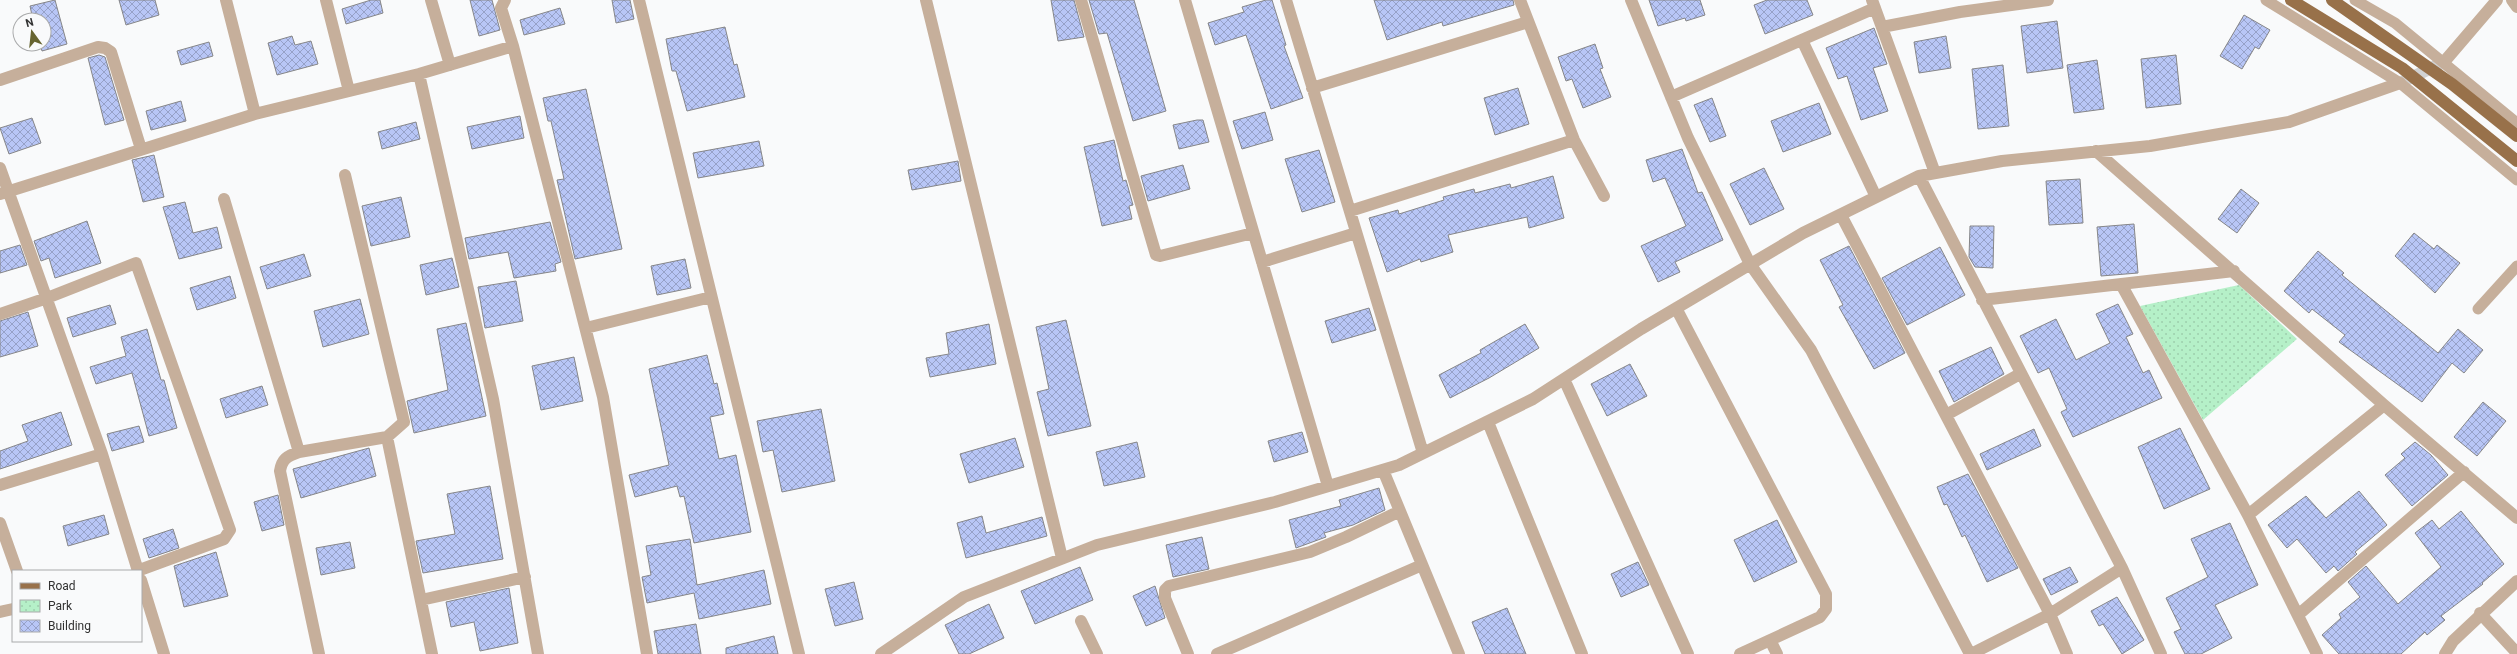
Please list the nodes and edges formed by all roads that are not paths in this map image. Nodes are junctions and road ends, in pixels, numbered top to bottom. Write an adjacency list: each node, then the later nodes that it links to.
1 (226, 0): 33 (street)
2 (326, 0): 31 (street)
3 (431, 0): 26 (street)
4 (505, 0): 24 (street)
5 (639, 0): 58 (street)
6 (926, 0): 82 (street)
7 (1081, 0): 51 (street)
8 (1184, 0): 51 (street)
9 (1286, 0): 30 (street)
10 (1520, 0): 21 (street)
11 (1631, 0): 32 (street)
12 (2048, 0): 22 (street)
13 (2266, 0): 29 (lane)
14 (2291, 0): 39 (main road)
15 (2332, 0): 35 (main road)
16 (2355, 0): 25 (lane)
17 (2497, 0): 25 (street)
18 (2512, 0): 20 (street)
19 (1873, 4): 22 (street); 23 (street)
20 (2517, 7)
21 (1528, 22): 30 (street); 36 (street)
22 (1882, 27): 41 (street)
23 (1802, 40): 32 (street); 47 (street)
24 (513, 46): 26 (street); 64 (street)
25 (2444, 62): 34 (lane)
26 (450, 65): 27 (street)
27 (419, 74): 31 (street); 88 (street)
28 (0, 80): 37 (street)
29 (2400, 83): 38 (street); 44 (lane)
30 (1312, 88): 49 (street)
31 (349, 91): 33 (street)
32 (1671, 97): 54 (street)
33 (255, 114): 37 (street)
34 (2517, 122)
35 (2517, 136)
36 (1574, 140): 46 (street); 49 (street)
37 (141, 149): 45 (street)
38 (2096, 151): 41 (street); 56 (street)
39 (2517, 161)
40 (0, 168): 45 (street)
41 (1936, 173): 43 (street)
42 (345, 175): 70 (street)
43 (1919, 176): 47 (street); 60 (street)
44 (2517, 180)
45 (4, 192): 59 (street)
46 (1604, 196)
47 (1876, 197): 50 (street)
48 (224, 199): 71 (street)
49 (1350, 211): 52 (street)
50 (1841, 215): 54 (street); 68 (street)
51 (1253, 233): 53 (street)
52 (1356, 233): 53 (street); 72 (street)
53 (1262, 262): 77 (street)
54 (1750, 264): 61 (street); 115 (street)
55 (2517, 266): 62 (lane)
56 (2234, 271): 57 (street); 67 (street)
57 (2121, 284): 60 (street); 79 (street)
58 (711, 297): 64 (street); 105 (street)
59 (47, 298): 63 (street); 73 (street); 87 (street)
60 (1982, 300): 65 (street)
61 (1676, 308): 66 (street); 98 (street)
62 (2478, 309)
63 (0, 314)
64 (586, 328): 104 (street)
65 (2020, 374): 68 (street); 84 (street)
66 (1564, 379): 69 (street); 112 (street)
67 (2384, 405): 75 (street); 79 (street)
68 (1946, 415): 95 (street)
69 (1488, 422): 72 (street); 111 (street)
70 (387, 437): 71 (street); 91 (street)
71 (299, 452): 101 (street)
72 (1423, 453): 74 (street)
73 (102, 454): 76 (street); 86 (street)
74 (1383, 470): 77 (street); 78 (street)
75 (2464, 472): 80 (street); 96 (street)
76 (0, 484)
77 (1328, 486): 82 (street)
78 (1400, 511): 83 (street); 108 (street)
79 (2248, 515): 96 (street)
80 (2517, 518)
81 (0, 522): 85 (street)
82 (1062, 558): 106 (street)
83 (1422, 565): 109 (street); 110 (street)
84 (2122, 568): 95 (street); 117 (street)
85 (17, 570)
86 (138, 570)
87 (141, 570)
88 (525, 577): 91 (street); 103 (street)
89 (2517, 580): 94 (street)
90 (142, 583): 100 (street)
91 (421, 600): 102 (street)
92 (12, 609): 93 (street)
93 (0, 612)
94 (2480, 613): 99 (street); 119 (street)
95 (2050, 614): 115 (street); 116 (street)
96 (2298, 615): 118 (street)
97 (1081, 621): 107 (street)
98 (1770, 640): 113 (street); 114 (street)
99 (2517, 653)
100 (164, 654)
101 (319, 654)
102 (432, 654)
103 (538, 654)
104 (647, 654)
105 (799, 654)
106 (881, 654)
107 (1097, 654)
108 (1188, 654)
109 (1217, 654)
110 (1459, 654)
111 (1582, 654)
112 (1688, 654)
113 (1740, 654)
114 (1776, 654)
115 (1970, 654)
116 (2067, 654)
117 (2161, 654)
118 (2317, 654)
119 (2445, 654)

